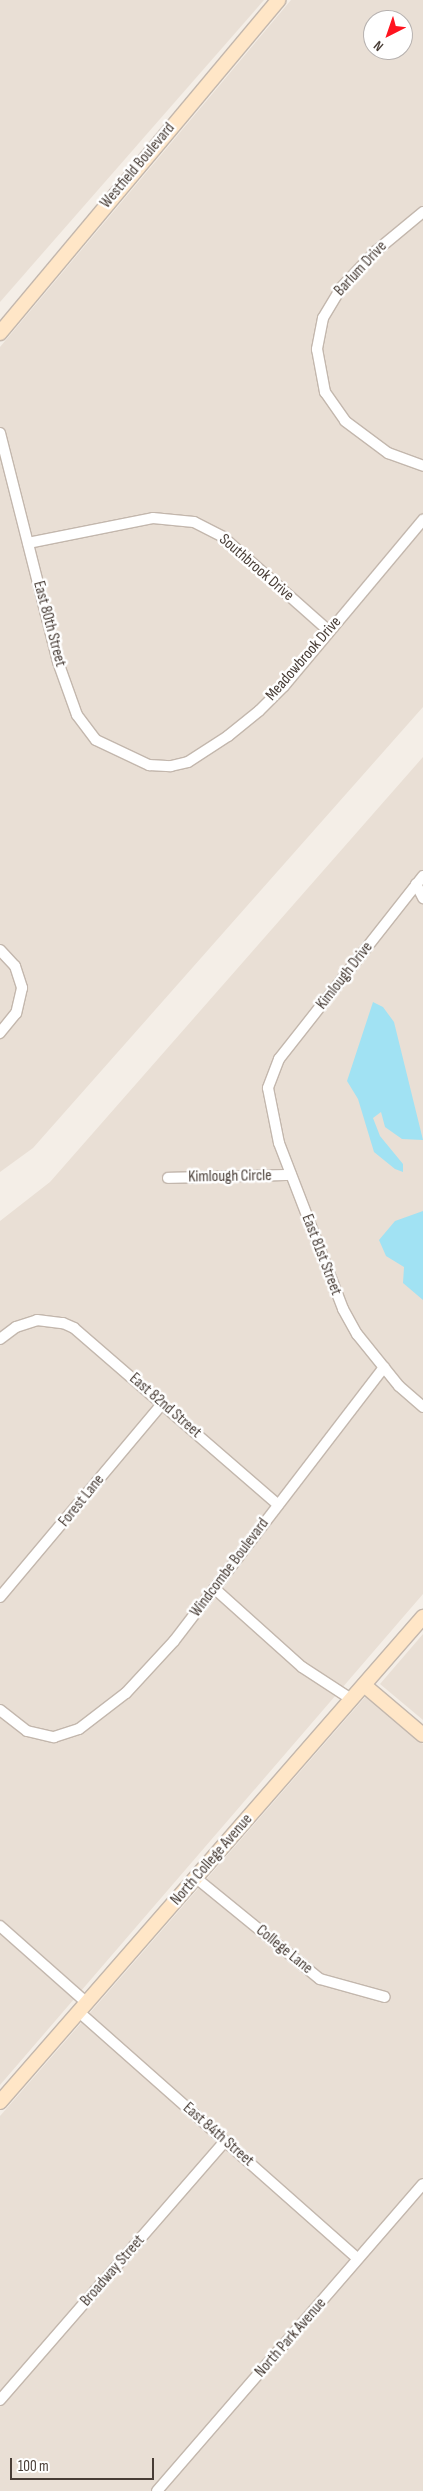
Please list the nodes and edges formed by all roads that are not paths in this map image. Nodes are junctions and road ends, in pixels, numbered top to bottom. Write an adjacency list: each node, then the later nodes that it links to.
1 (278, 0): 3 (main road, Westfield Boulevard)
2 (423, 212): 5 (street, Barlum Drive)
3 (0, 333)
4 (0, 432): 7 (street, East 80th Street)
5 (423, 466)
6 (423, 520): 8 (street, Meadowbrook Drive)
7 (28, 542): 8 (street, Southbrook Drive); 9 (street, East 80th Street)
8 (329, 632): 9 (street, Meadowbrook Drive)
9 (161, 767)
10 (420, 880): 11 (street); 14 (street, Kimlough Drive)
11 (423, 898)
12 (0, 950): 13 (street)
13 (0, 1033)
14 (270, 1078): 15 (street, East 81st Street)
15 (291, 1175): 16 (street, Kimlough Circle); 18 (street, East 81st Street)
16 (168, 1178)
17 (0, 1339): 19 (street, East 82nd Street)
18 (384, 1367): 20 (street, East 81st Street); 21 (street, Windcombe Boulevard)
19 (162, 1404): 21 (street, East 82nd Street); 23 (street, Forest Lane)
20 (423, 1406)
21 (278, 1505): 22 (street, Windcombe Boulevard)
22 (215, 1589): 26 (street); 27 (street, Windcombe Boulevard)
23 (0, 1597)
24 (423, 1617): 25 (main road, North College Avenue)
25 (364, 1685): 26 (main road, North College Avenue); 28 (main road)
26 (351, 1699): 29 (main road, North College Avenue)
27 (0, 1710)
28 (423, 1735)
29 (196, 1878): 31 (street, College Lane); 32 (main road, North College Avenue)
30 (0, 1926): 32 (street, East 84th Street)
31 (384, 1997)
32 (83, 2008): 33 (main road, North College Avenue); 34 (street, East 84th Street)
33 (0, 2102)
34 (225, 2141): 36 (street, East 84th Street); 37 (street, Broadway Street)
35 (423, 2184): 36 (street, North Park Avenue)
36 (356, 2258): 38 (street, North Park Avenue)
37 (0, 2400)
38 (157, 2491)

